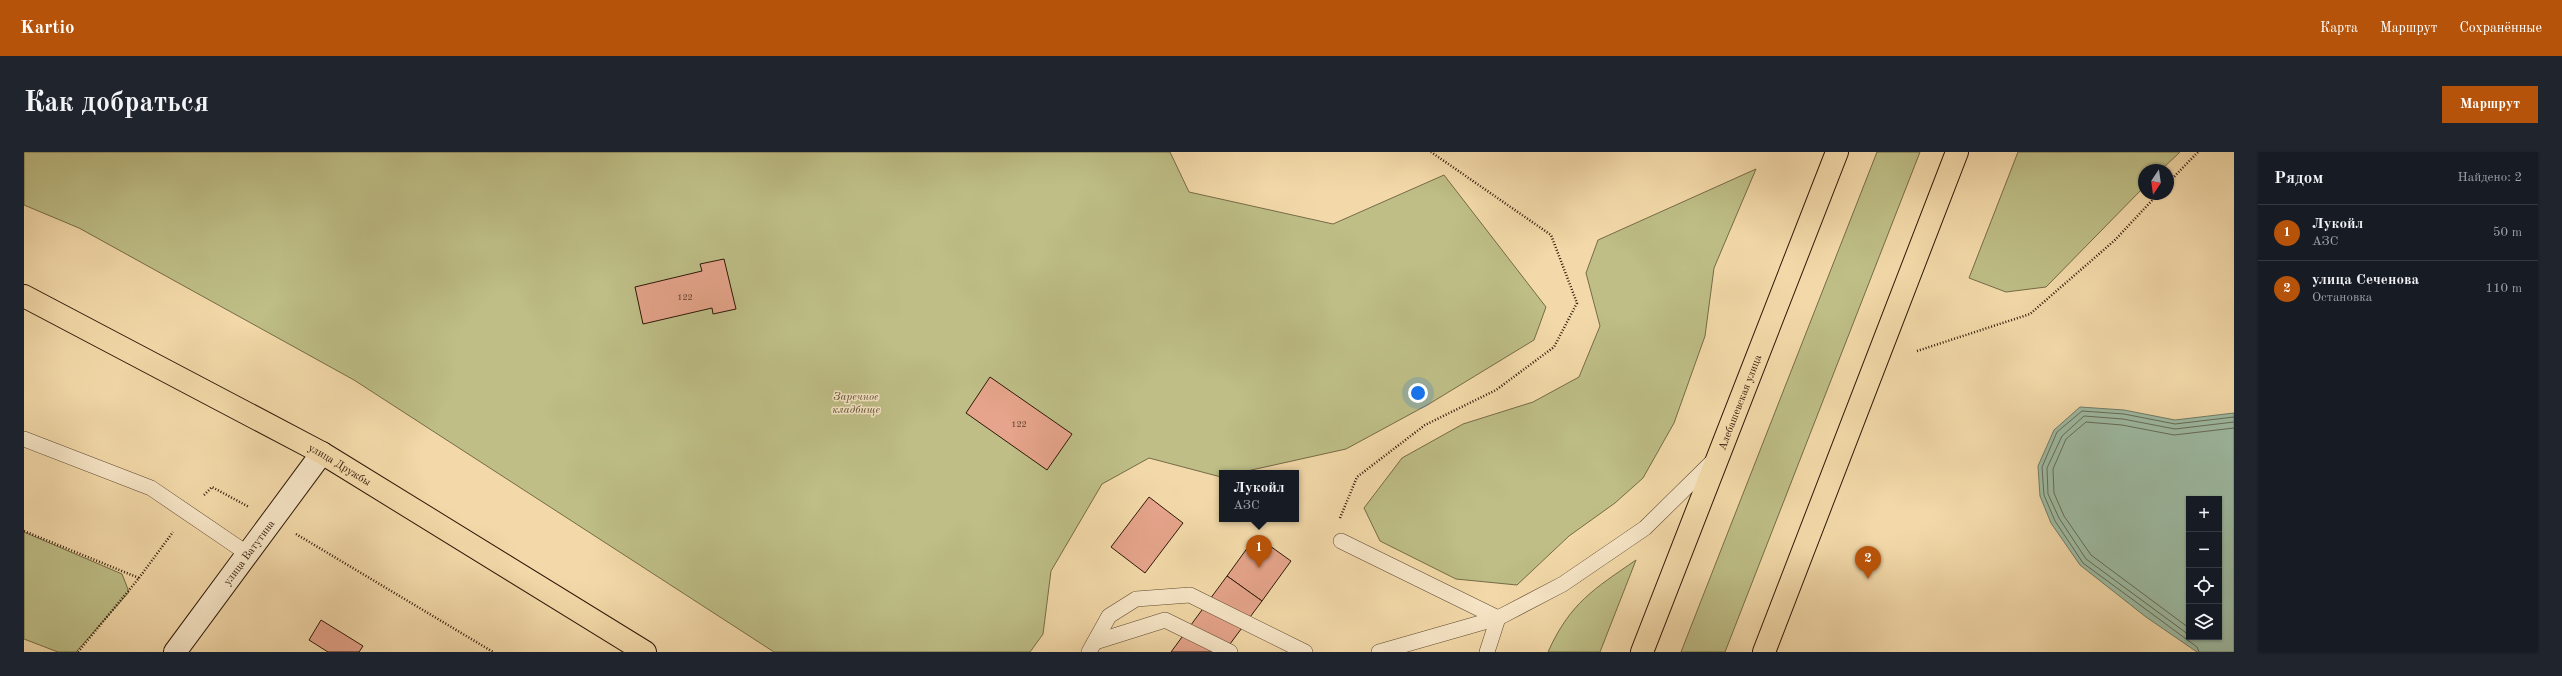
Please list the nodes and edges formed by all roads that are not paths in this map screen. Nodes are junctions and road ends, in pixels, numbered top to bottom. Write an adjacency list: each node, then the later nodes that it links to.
1 (1838, 152): 6 (main road, Алебашевская улица)
2 (1957, 152): 18 (main road)
3 (24, 296): 5 (main road, улица Дружбы)
4 (24, 439): 8 (lane)
5 (322, 453): 8 (main road, улица Ватутина); 12 (main road, улица Дружбы)
6 (1719, 455): 9 (lane); 17 (main road, Алебашевская улица)
7 (1340, 541): 9 (lane)
8 (248, 554): 11 (main road, улица Ватутина)
9 (1498, 618): 15 (lane); 16 (lane)
10 (1092, 647): 13 (lane); 14 (lane)
11 (175, 652)
12 (645, 652)
13 (1230, 652)
14 (1305, 652)
15 (1379, 652)
16 (1487, 652)
17 (1642, 652)
18 (1764, 652)

